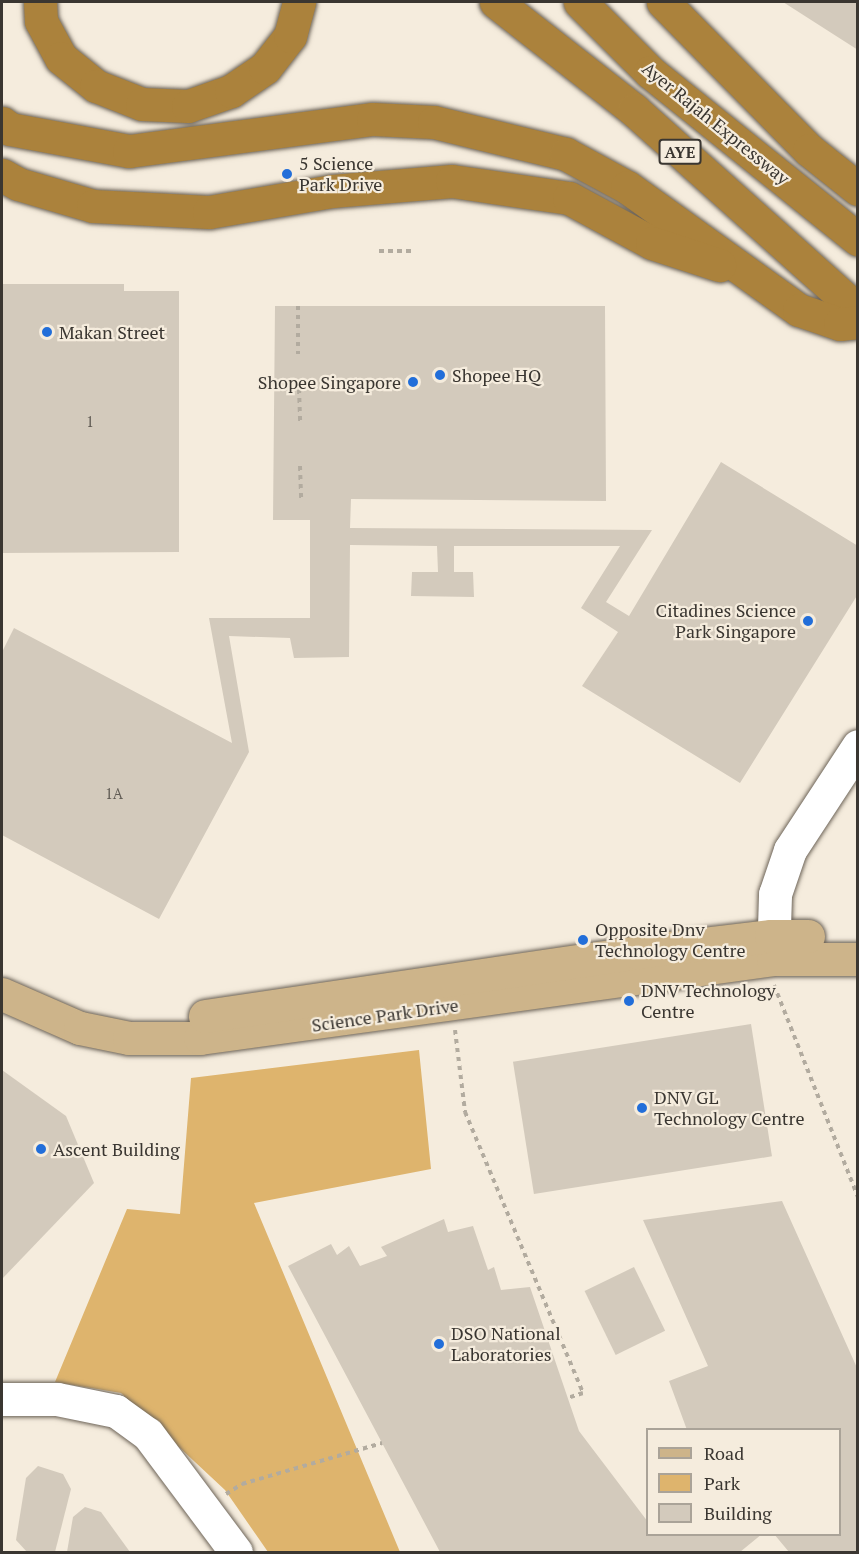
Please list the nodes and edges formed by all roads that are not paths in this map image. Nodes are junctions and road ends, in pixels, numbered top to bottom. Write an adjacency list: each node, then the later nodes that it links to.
1 (40, 2): 2 (highway)
2 (299, 2)
3 (496, 2): 11 (highway, AYE)
4 (580, 2): 9 (highway, Ayer Rajah Expressway / AYE)
5 (663, 2): 8 (highway)
6 (2, 123): 10 (highway)
7 (2, 175): 10 (highway)
8 (858, 189)
9 (858, 239)
10 (752, 276): 12 (highway)
11 (858, 310)
12 (858, 322)
13 (858, 746): 14 (lane)
14 (772, 948): 15 (main road, Science Park Drive); 18 (main road, Science Park Drive)
15 (854, 948)
16 (2, 975): 18 (main road, Science Park Drive)
17 (2, 994): 18 (main road, Science Park Drive)
18 (82, 1018)
19 (2, 1399): 20 (lane)
20 (236, 1552)

